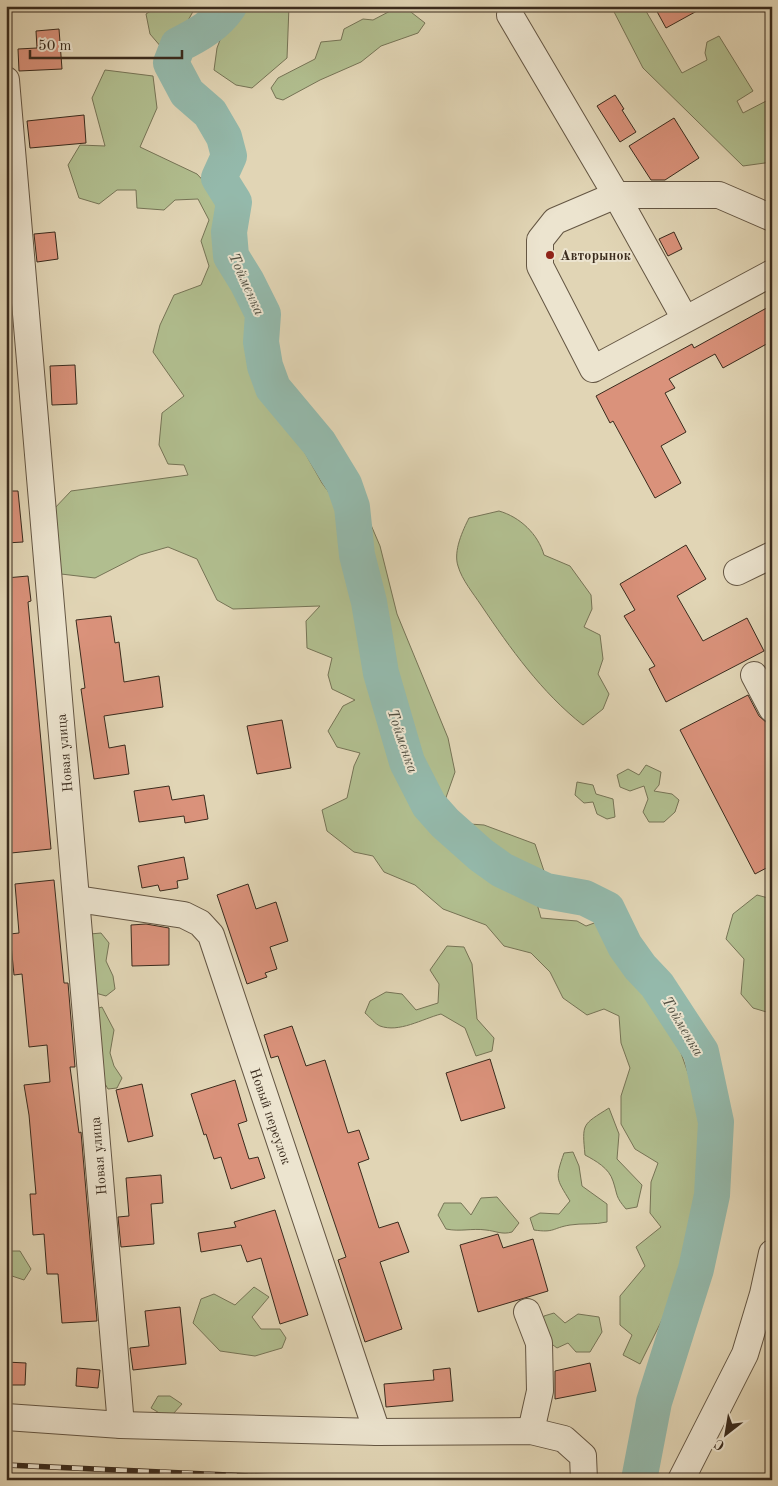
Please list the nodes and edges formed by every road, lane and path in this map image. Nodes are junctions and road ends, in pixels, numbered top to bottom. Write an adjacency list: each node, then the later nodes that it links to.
1 (510, 15): 3 (street)
2 (6, 80): 11 (street, Новая улица)
3 (616, 195): 4 (street); 6 (street); 6 (street)
4 (772, 218)
5 (772, 273): 6 (street)
6 (685, 319)
7 (772, 555): 8 (street)
8 (737, 572)
9 (754, 675): 10 (street)
10 (772, 709)
11 (77, 899): 15 (street, Новая улица); 17 (street, Новый переулок)
12 (772, 1253): 19 (street)
13 (527, 1312): 16 (street)
14 (6, 1417): 15 (street)
15 (121, 1425): 17 (street)
16 (530, 1431): 17 (street); 18 (street)
17 (378, 1432)
18 (584, 1480)
19 (681, 1480)

